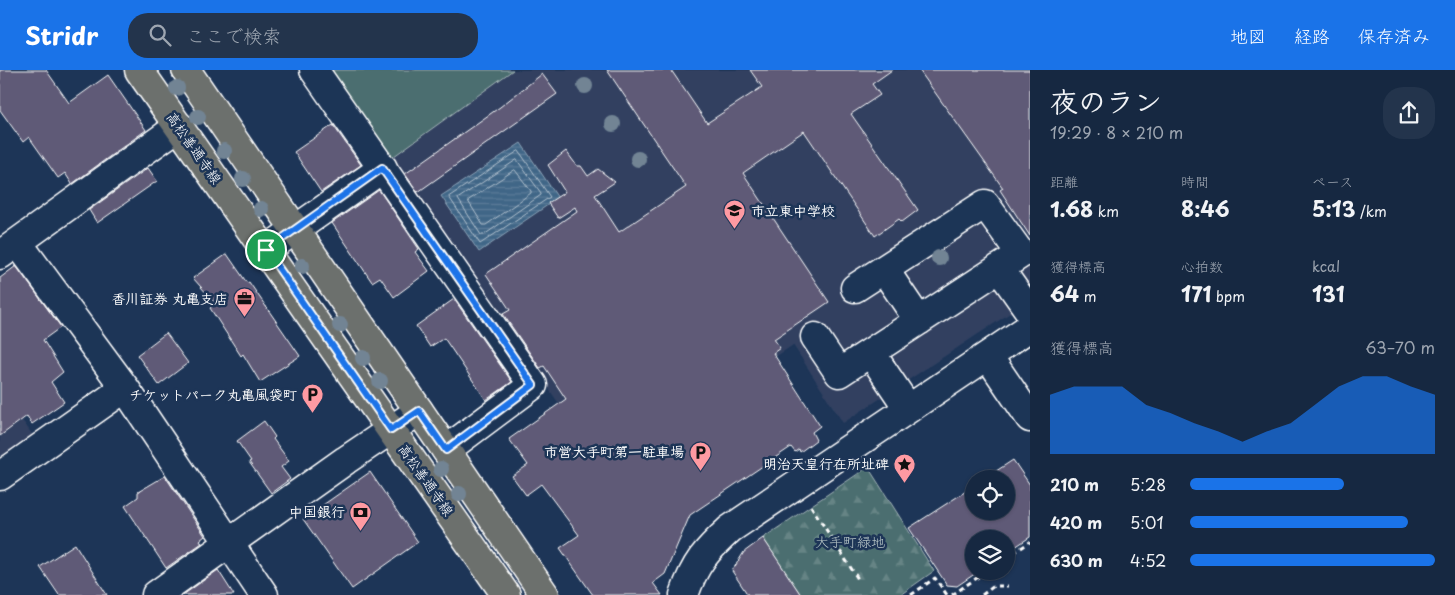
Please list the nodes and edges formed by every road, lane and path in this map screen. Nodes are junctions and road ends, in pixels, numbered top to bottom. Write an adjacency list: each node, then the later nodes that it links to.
1 (139, 70): 4 (main road, 高松善通寺線)
2 (186, 70): 6 (main road)
3 (314, 70): 5 (street)
4 (179, 126): 7 (street); 8 (main road, 高松善通寺線)
5 (382, 168): 6 (street); 23 (street)
6 (296, 230): 8 (street); 20 (main road)
7 (9, 249): 18 (street)
8 (266, 250): 22 (main road, 高松善通寺線)
9 (999, 268): 10 (street); 12 (street); 13 (street)
10 (884, 269): 11 (street); 13 (street)
11 (855, 288)
12 (1030, 312)
13 (919, 321): 16 (street)
14 (1030, 327): 17 (street)
15 (814, 337): 16 (street)
16 (871, 353): 19 (street)
17 (988, 356): 19 (street); 21 (street)
18 (125, 388): 24 (street); 27 (street)
19 (908, 408): 37 (street)
20 (419, 411): 22 (street); 23 (main road)
21 (1030, 418)
22 (391, 430): 27 (street); 35 (main road, 高松善通寺線)
23 (446, 450): 36 (main road)
24 (0, 476)
25 (808, 502): 29 (path)
26 (1030, 542): 28 (path)
27 (229, 543): 33 (street); 34 (street)
28 (1015, 552)
29 (858, 579)
30 (974, 580): 32 (path)
31 (1008, 586): 40 (path)
32 (955, 594)
33 (156, 595)
34 (264, 595)
35 (506, 595)
36 (545, 595)
37 (684, 595)
38 (910, 595): 39 (path)
39 (947, 595)
40 (982, 595)

